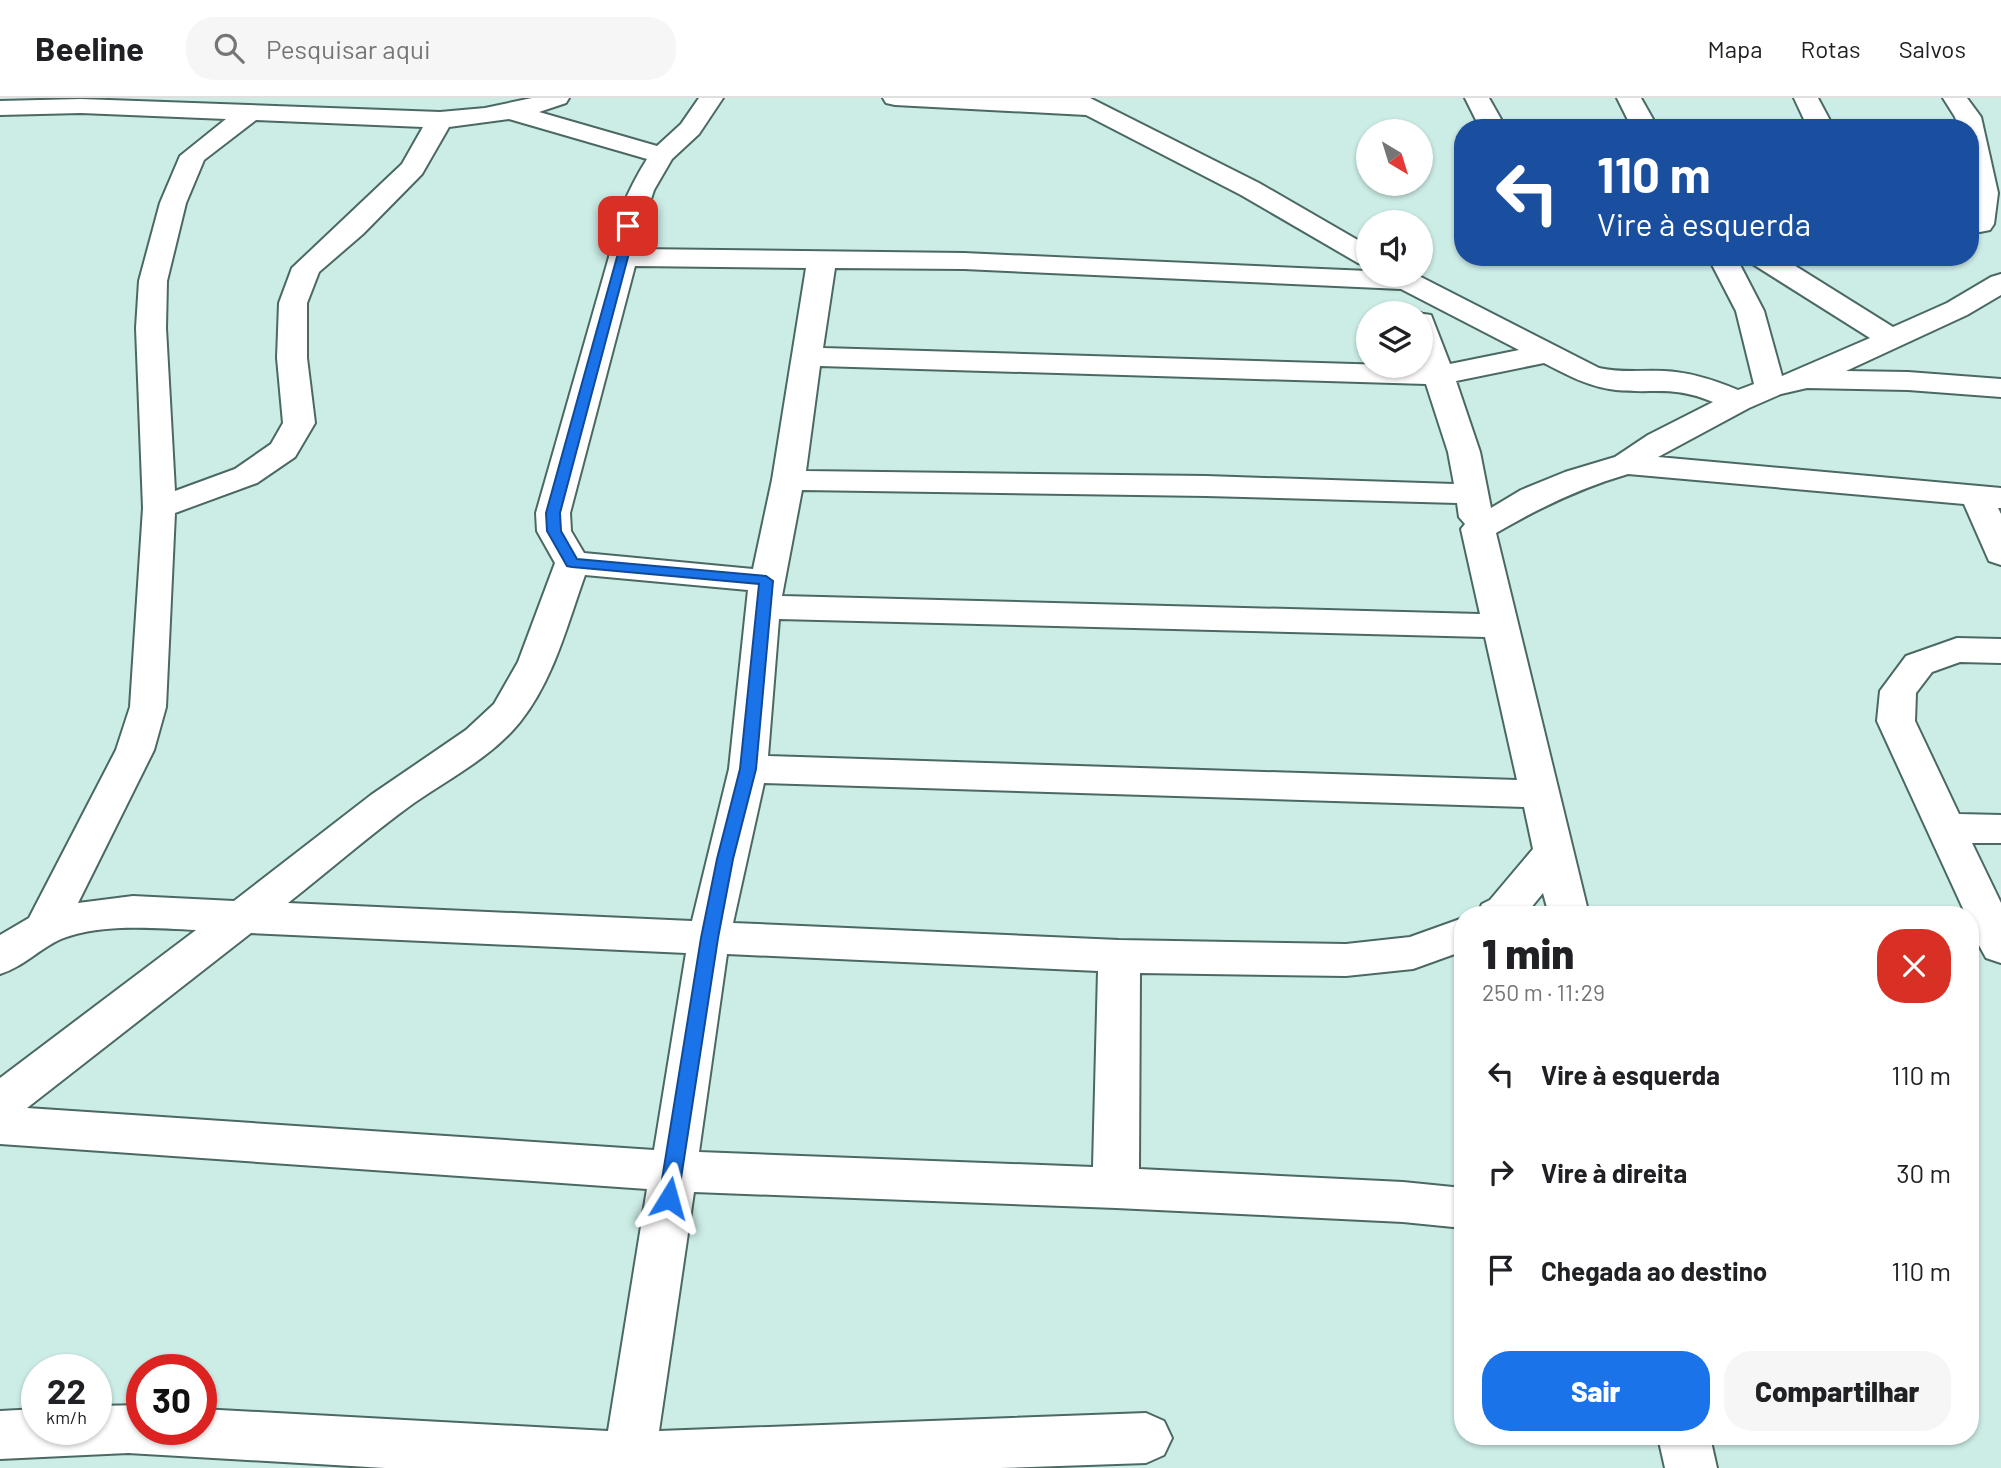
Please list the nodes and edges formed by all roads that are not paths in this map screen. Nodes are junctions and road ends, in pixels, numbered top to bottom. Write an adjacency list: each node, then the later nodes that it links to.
1 (355, 98): 15 (street)
2 (467, 98): 13 (street)
3 (557, 98): 13 (street)
4 (711, 98): 21 (street)
5 (895, 98): 10 (street)
6 (1477, 98): 16 (street)
7 (1629, 98): 17 (street)
8 (1806, 98): 18 (street)
9 (1955, 98): 19 (street)
10 (1080, 103): 25 (street)
11 (0, 108): 12 (street)
12 (133, 109): 14 (street); 22 (street)
13 (511, 112): 20 (street); 21 (street)
14 (247, 114): 15 (street); 22 (street)
15 (301, 116): 20 (street)
16 (1488, 119)
17 (1641, 119)
18 (1816, 119)
19 (1968, 119)
20 (440, 120): 45 (street)
21 (662, 155): 26 (street)
22 (193, 156): 45 (street)
23 (1979, 166): 24 (street)
24 (1984, 225)
25 (1356, 250)
26 (623, 257): 27 (street); 48 (street)
27 (822, 258): 31 (street); 37 (street)
28 (1728, 266): 34 (street)
29 (1774, 266): 34 (street)
30 (1784, 266): 35 (street)
31 (1356, 276)
32 (2001, 284): 35 (street)
33 (1419, 287): 36 (street)
34 (1750, 311): 41 (street)
35 (1891, 338): 41 (street)
36 (1546, 354): 39 (street); 41 (street)
37 (809, 357): 39 (street); 43 (street)
38 (1433, 359): 39 (street)
39 (1438, 375): 46 (street)
40 (2001, 388): 41 (street)
41 (1770, 390): 42 (street)
42 (1626, 464): 44 (street); 46 (street)
43 (788, 480): 46 (street); 49 (street)
44 (1989, 497): 47 (street)
45 (159, 508): 60 (street)
46 (1475, 511): 50 (street)
47 (2001, 554)
48 (572, 563): 49 (street); 59 (street)
49 (764, 594): 50 (street); 52 (street)
50 (1500, 625): 53 (street)
51 (2001, 651): 54 (street)
52 (748, 769): 53 (street); 62 (street)
53 (1540, 794): 56 (street)
54 (1948, 828): 55 (street); 63 (street)
55 (2001, 829)
56 (1554, 852): 57 (street); 58 (street)
57 (1509, 906)
58 (1567, 906)
59 (244, 917): 60 (street); 62 (street); 66 (street)
60 (46, 926): 65 (street)
61 (1454, 937): 64 (street)
62 (709, 938): 64 (street); 68 (street)
63 (2001, 947)
64 (1119, 956): 69 (street)
65 (0, 958)
66 (0, 1103)
67 (0, 1125): 68 (street)
68 (672, 1171): 69 (street); 74 (street)
69 (1116, 1188): 70 (street)
70 (1454, 1207)
71 (0, 1436): 74 (street)
72 (1146, 1438): 74 (street)
73 (1686, 1445): 75 (street)
74 (628, 1462)
75 (1691, 1468)

